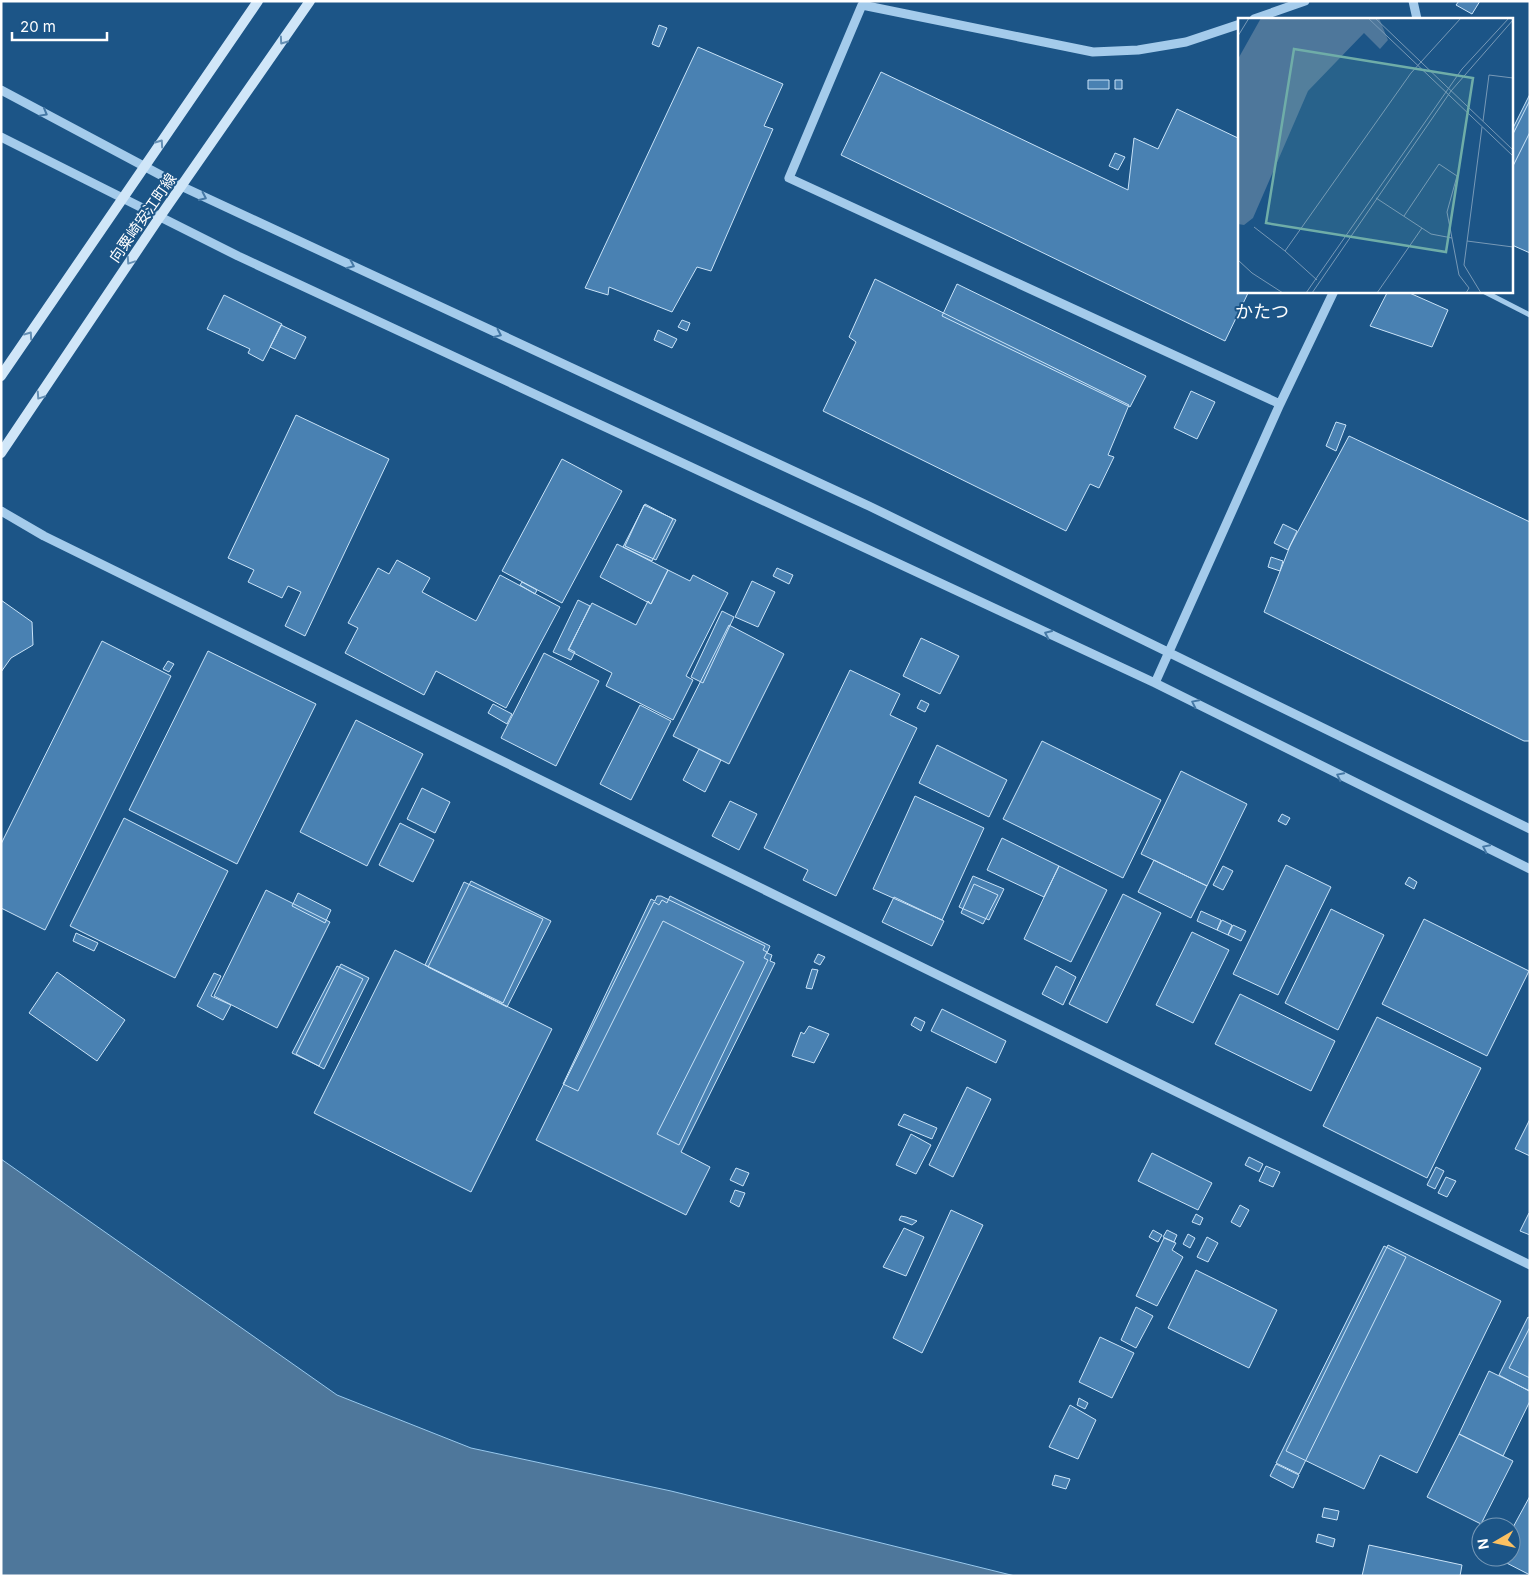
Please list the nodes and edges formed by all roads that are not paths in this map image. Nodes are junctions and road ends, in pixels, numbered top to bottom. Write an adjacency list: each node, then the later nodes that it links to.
1 (258, 1): 10 (main road, 向粟崎安江町線, one-way to 1)
2 (310, 1): 11 (main road, 向粟崎安江町線, one-way to 11)
3 (1305, 1): 5 (street)
4 (1413, 1): 6 (street)
5 (1257, 18)
6 (1417, 18)
7 (1238, 25): 18 (street)
8 (1, 90): 10 (street, one-way to 10)
9 (1, 137): 12 (street)
10 (143, 168): 11 (street); 12 (main road, 向粟崎安江町線)
11 (183, 187): 13 (main road, 向粟崎安江町線); 21 (street, one-way to 21)
12 (124, 200): 13 (street); 17 (main road, 向粟崎安江町線, one-way to 12)
13 (159, 218): 19 (main road, 向粟崎安江町線, one-way to 19); 22 (street, one-way to 13)
14 (1334, 292): 18 (street)
15 (1485, 292): 16 (street)
16 (1530, 315)
17 (1, 376)
18 (1280, 404): 21 (street)
19 (1, 453)
20 (1, 511): 25 (street)
21 (1169, 651): 22 (street); 23 (street)
22 (1155, 684): 24 (street, one-way to 22)
23 (1530, 829)
24 (1530, 869)
25 (1530, 1265)

